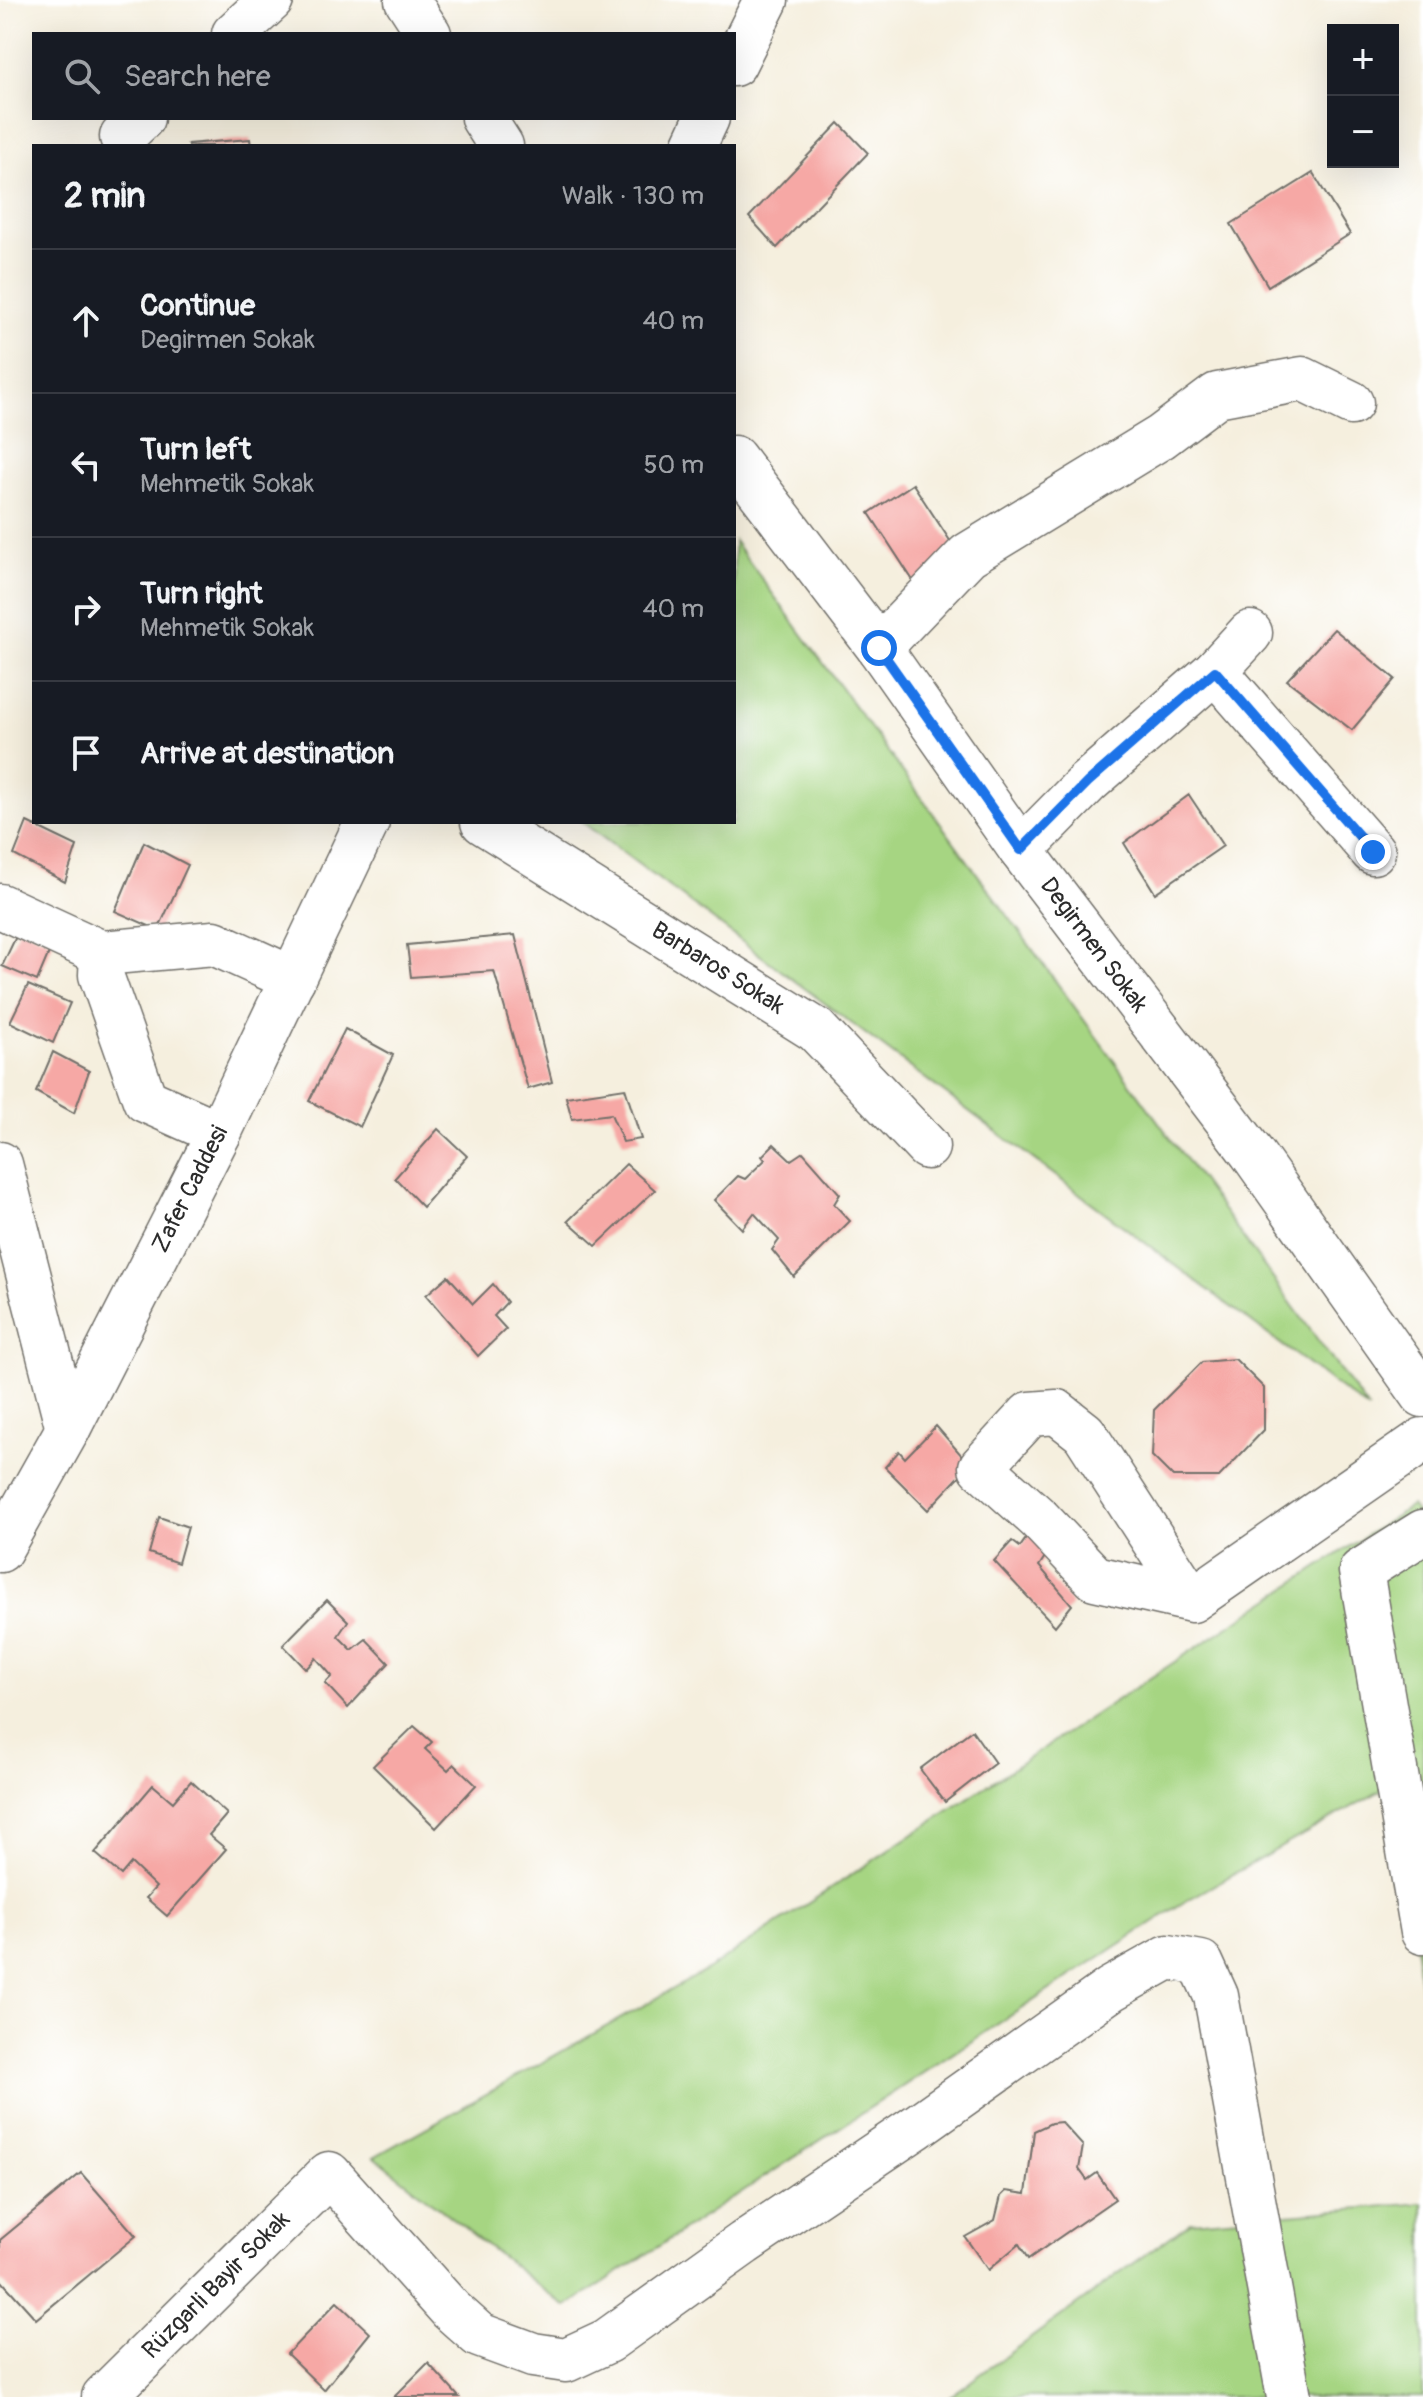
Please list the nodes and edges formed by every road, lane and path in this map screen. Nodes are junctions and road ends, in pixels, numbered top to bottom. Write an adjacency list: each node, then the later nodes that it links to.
1 (271, 0): 4 (street)
2 (407, 0): 5 (street)
3 (766, 0): 6 (street)
4 (236, 32)
5 (428, 32)
6 (736, 60)
7 (484, 120): 9 (street)
8 (706, 120): 10 (street)
9 (500, 144)
10 (695, 144)
11 (1351, 403): 14 (street)
12 (736, 461): 14 (street, Degirmen Sokak)
13 (1250, 633): 15 (street)
14 (879, 648): 18 (street, Degirmen Sokak)
15 (1215, 671): 18 (street); 19 (street)
16 (366, 824): 22 (street, Zafer Caddesi)
17 (486, 824): 24 (street, Barbaros Sokak)
18 (1021, 850): 26 (street, Degirmen Sokak)
19 (1373, 852)
20 (0, 906): 21 (street)
21 (102, 953): 22 (street); 23 (street)
22 (293, 979): 23 (street, Zafer Caddesi)
23 (219, 1133): 27 (street, Zafer Caddesi)
24 (927, 1147)
25 (0, 1164): 27 (street)
26 (1423, 1395)
27 (68, 1429): 30 (street, Zafer Caddesi)
28 (1423, 1440): 31 (street)
29 (1423, 1532): 32 (street)
30 (2, 1542)
31 (1192, 1600): 31 (street)
32 (1423, 1932)
33 (104, 2397): 34 (street, Rüzgarli Bayir Sokak)
34 (1289, 2397)

